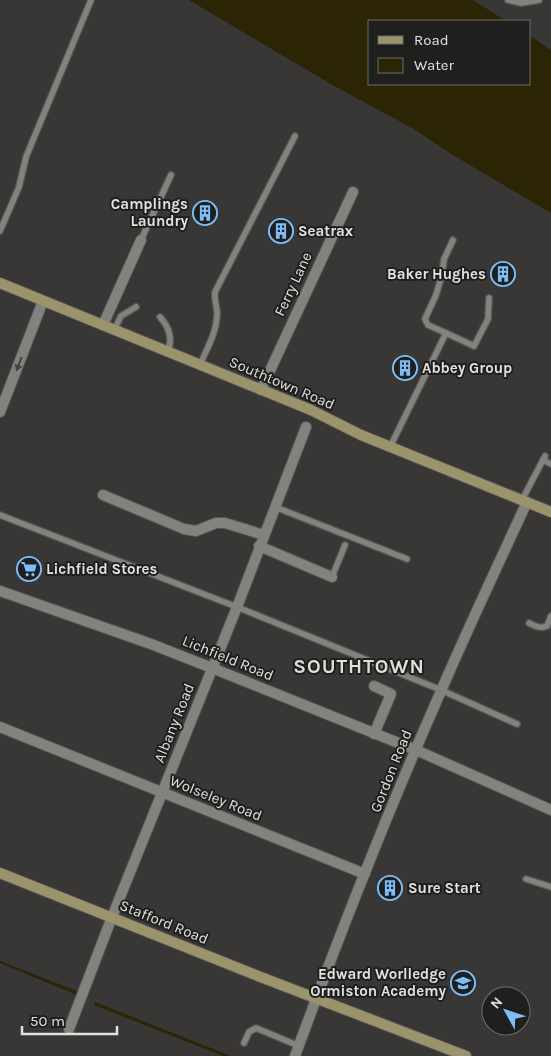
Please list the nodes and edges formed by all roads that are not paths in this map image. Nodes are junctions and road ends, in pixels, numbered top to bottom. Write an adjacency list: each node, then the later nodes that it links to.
1 (91, 0): 7 (lane)
2 (508, 0): 3 (lane)
3 (540, 0)
4 (295, 136): 19 (lane)
5 (171, 176): 8 (lane)
6 (353, 192): 20 (street, Ferry Lane)
7 (0, 231)
8 (141, 240): 15 (street)
9 (453, 240): 17 (lane)
10 (0, 283): 12 (street, Southtown Road)
11 (488, 298): 17 (lane)
12 (43, 301): 15 (street, Southtown Road); 21 (street, one-way to 21)
13 (136, 307): 16 (lane)
14 (160, 317): 18 (lane)
15 (103, 325): 16 (street, Southtown Road)
16 (114, 330): 18 (street, Southtown Road)
17 (446, 333): 23 (lane)
18 (168, 351): 19 (street, Southtown Road)
19 (200, 365): 20 (street, Southtown Road)
20 (260, 390): 23 (street, Southtown Road)
21 (0, 412)
22 (306, 427): 27 (street, Albany Road)
23 (390, 447): 26 (street, Southtown Road)
24 (551, 464): 26 (lane)
25 (103, 495): 30 (street)
26 (524, 501): 28 (street, Southtown Road); 41 (street, Gordon Road)
27 (275, 507): 30 (street, Albany Road); 33 (lane)
28 (551, 512)
29 (0, 515): 36 (lane)
30 (264, 535): 32 (street, Albany Road)
31 (345, 545): 34 (lane)
32 (259, 546): 34 (street); 36 (street, Albany Road)
33 (407, 559)
34 (332, 577)
35 (0, 591): 39 (street, Lichfield Road)
36 (237, 607): 39 (street, Albany Road); 41 (lane)
37 (551, 616): 38 (lane)
38 (529, 623)
39 (212, 668): 44 (street, Lichfield Road); 46 (street, Albany Road)
40 (374, 686): 44 (street)
41 (441, 690): 42 (lane); 45 (street, Gordon Road)
42 (517, 724)
43 (0, 728): 46 (street, Wolseley Road)
44 (374, 734): 45 (street, Lichfield Road)
45 (416, 750): 47 (street, Lichfield Road); 49 (street, Gordon Road)
46 (163, 792): 49 (street, Wolseley Road); 52 (street, Albany Road)
47 (551, 810)
48 (0, 873): 52 (street, Stafford Road)
49 (365, 874): 53 (street, Gordon Road)
50 (526, 878): 51 (lane)
51 (551, 887)
52 (112, 917): 53 (street, Stafford Road); 54 (street, Albany Road)
53 (316, 998): 56 (street, Gordon Road); 58 (street, Stafford Road)
54 (69, 1029)
55 (244, 1043): 56 (lane)
56 (298, 1046): 57 (street, Gordon Road)
57 (295, 1056)
58 (466, 1056)

